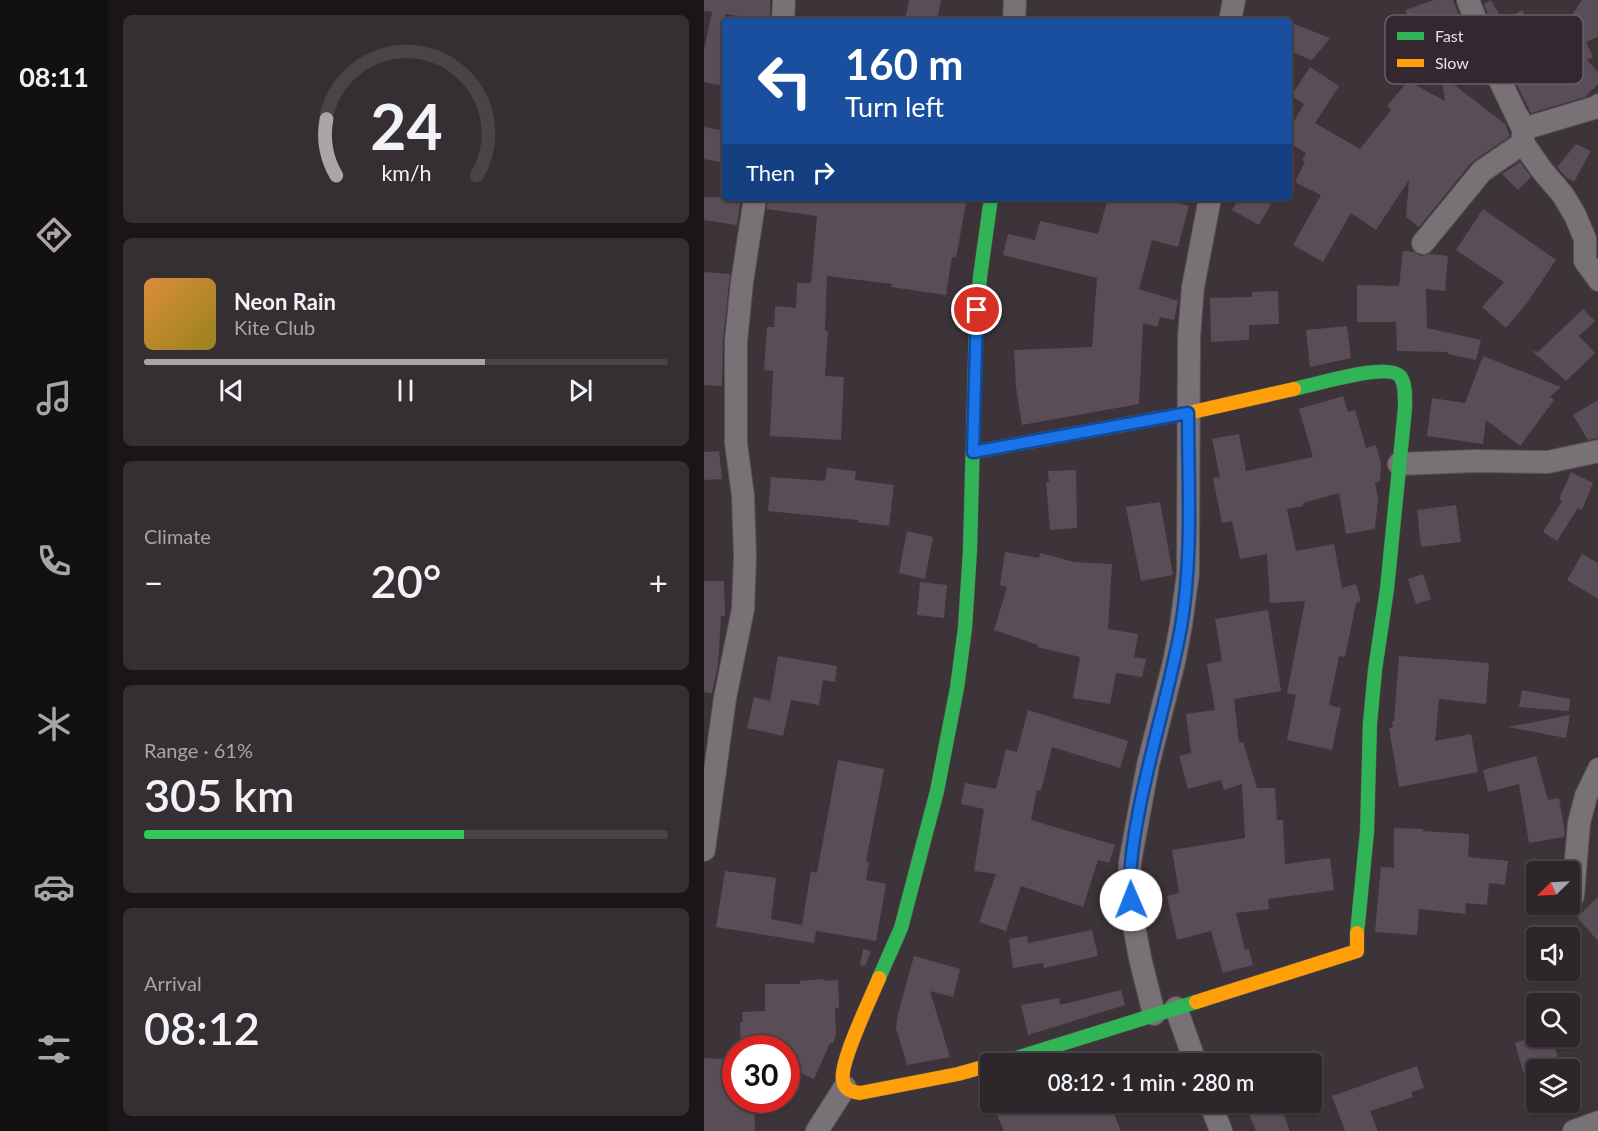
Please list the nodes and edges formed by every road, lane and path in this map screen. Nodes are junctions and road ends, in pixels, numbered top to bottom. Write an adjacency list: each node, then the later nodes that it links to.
1 (784, 0): 6 (street)
2 (1015, 0): 7 (street)
3 (1234, 0): 8 (street)
4 (1468, 0): 5 (street)
5 (1474, 15)
6 (783, 18)
7 (1014, 18)
8 (1231, 18)
9 (1501, 84): 11 (street)
10 (1598, 105): 11 (street)
11 (1523, 136): 15 (street); 16 (street)
12 (755, 201): 22 (street)
13 (991, 201): 19 (street)
14 (1209, 201): 17 (street)
15 (1423, 243)
16 (1598, 280)
17 (1188, 413): 19 (street); 20 (street); 25 (street)
18 (1598, 451): 20 (street)
19 (973, 452): 29 (street)
20 (1399, 464): 24 (street)
21 (1598, 770): 23 (street)
22 (704, 850)
23 (1576, 861)
24 (1176, 1008): 25 (street); 27 (street)
25 (1154, 1014): 26 (street)
26 (1032, 1053)
27 (1192, 1053)
28 (980, 1068): 29 (street)
29 (845, 1087): 32 (street)
30 (1214, 1113): 33 (street)
31 (1598, 1122): 34 (street)
32 (817, 1131)
33 (1221, 1131)
34 (1574, 1131)

